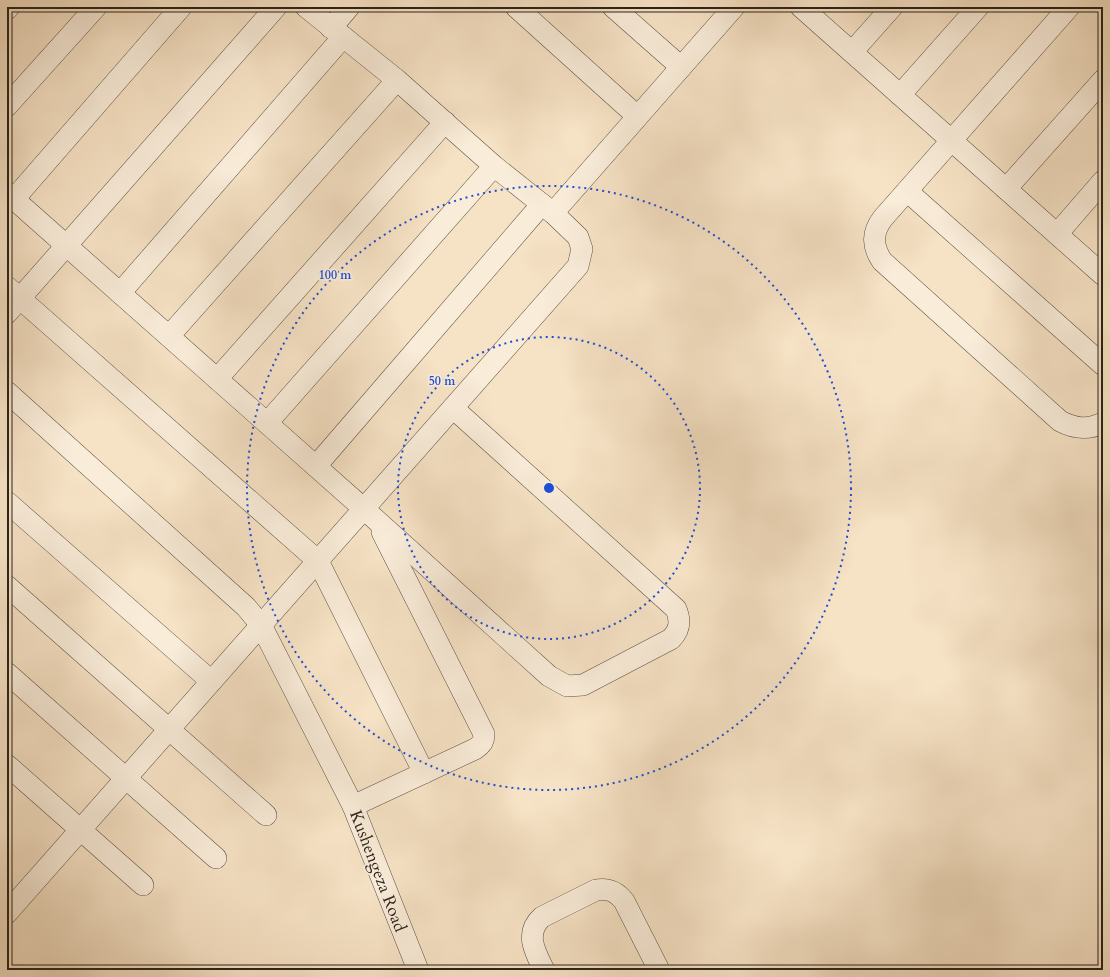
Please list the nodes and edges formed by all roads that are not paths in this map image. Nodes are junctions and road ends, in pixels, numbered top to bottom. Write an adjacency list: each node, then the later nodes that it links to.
1 (9, 7): 14 (street)
2 (96, 7): 21 (street)
3 (181, 7): 29 (street)
4 (276, 7): 32 (street)
5 (306, 7): 15 (street)
6 (349, 7): 15 (street)
7 (516, 7): 22 (street)
8 (613, 7): 17 (street)
9 (734, 7): 17 (street)
10 (892, 7): 16 (street)
11 (978, 7): 20 (street)
12 (1069, 7): 24 (street)
13 (803, 8): 16 (street)
14 (7, 9)
15 (337, 32): 18 (street); 34 (street)
16 (852, 52): 20 (street)
17 (681, 67): 22 (street)
18 (397, 80): 23 (street); 36 (street)
19 (1103, 80): 27 (street)
20 (900, 95): 24 (street)
21 (7, 106)
22 (637, 116): 30 (street)
23 (444, 122): 25 (street); 38 (street)
24 (952, 141): 27 (street); 28 (street)
25 (494, 166): 30 (street); 41 (street)
26 (1103, 181): 31 (street)
27 (1006, 189): 31 (street)
28 (907, 191): 37 (street); 42 (street)
29 (10, 196): 32 (street)
30 (548, 209): 40 (street); 43 (street)
31 (1057, 234): 33 (street)
32 (66, 246): 34 (street); 35 (street)
33 (1103, 275)
34 (120, 294): 36 (street)
35 (11, 300): 46 (street)
36 (169, 336): 38 (street)
37 (1103, 365)
38 (217, 379): 41 (street)
39 (7, 392): 48 (street, Kushengeza Road)
40 (452, 408): 45 (street); 45 (street)
41 (267, 422): 43 (street)
42 (1103, 423)
43 (316, 466): 45 (street)
44 (7, 502): 50 (street)
45 (370, 515): 46 (street); 53 (street)
46 (318, 561): 48 (street); 53 (street)
47 (7, 586): 51 (street)
48 (261, 625): 50 (street); 55 (street, Kushengeza Road)
49 (7, 673): 54 (street)
50 (211, 681): 51 (street)
51 (169, 729): 54 (street); 56 (street)
52 (7, 765): 57 (street)
53 (424, 773): 55 (street)
54 (125, 778): 57 (street); 58 (street)
55 (353, 806): 61 (street, Kushengeza Road)
56 (266, 815)
57 (80, 829): 59 (street); 60 (street)
58 (216, 858)
59 (143, 885)
60 (7, 913)
61 (418, 970)
62 (544, 970): 63 (street)
63 (659, 970)

